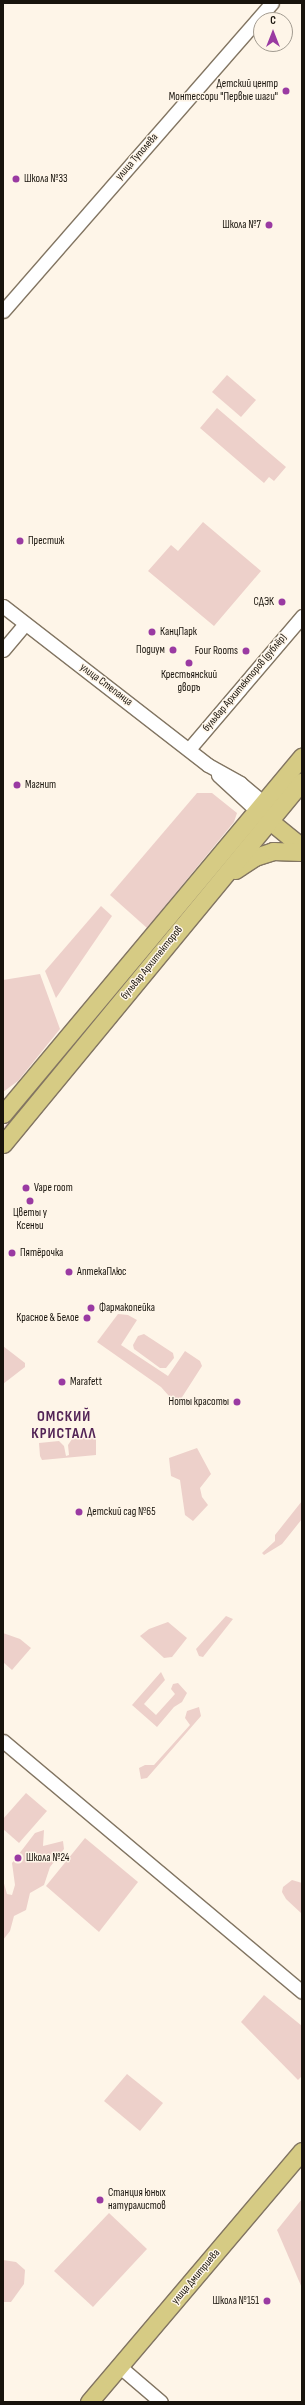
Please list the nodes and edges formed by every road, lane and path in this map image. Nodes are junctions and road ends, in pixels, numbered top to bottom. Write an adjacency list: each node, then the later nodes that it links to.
1 (272, 3): 2 (street, улица Туполева)
2 (3, 311)
3 (3, 606): 5 (street, улица Степанца)
4 (302, 616): 7 (street, бульвар Архитекторов (дублёр))
5 (25, 624): 6 (street); 7 (street, улица Степанца)
6 (3, 650)
7 (189, 749): 10 (street, улица Степанца)
8 (302, 756): 10 (main road, бульвар Архитекторов)
9 (302, 782): 10 (main road, бульвар Архитекторов)
10 (266, 811): 11 (main road); 12 (main road); 14 (main road, бульвар Архитекторов); 15 (main road, бульвар Архитекторов)
11 (302, 832)
12 (302, 847)
13 (302, 852): 14 (main road)
14 (217, 884): 18 (main road, бульвар Архитекторов)
15 (31, 1080): 16 (main road); 17 (main road, бульвар Архитекторов)
16 (3, 1099)
17 (3, 1114)
18 (5, 1138)
19 (3, 1741): 20 (street)
20 (302, 1992)
21 (302, 2151): 22 (main road, улица Дмитриева)
22 (119, 2366): 23 (main road, улица Дмитриева); 24 (street)
23 (89, 2402)
24 (161, 2402)

